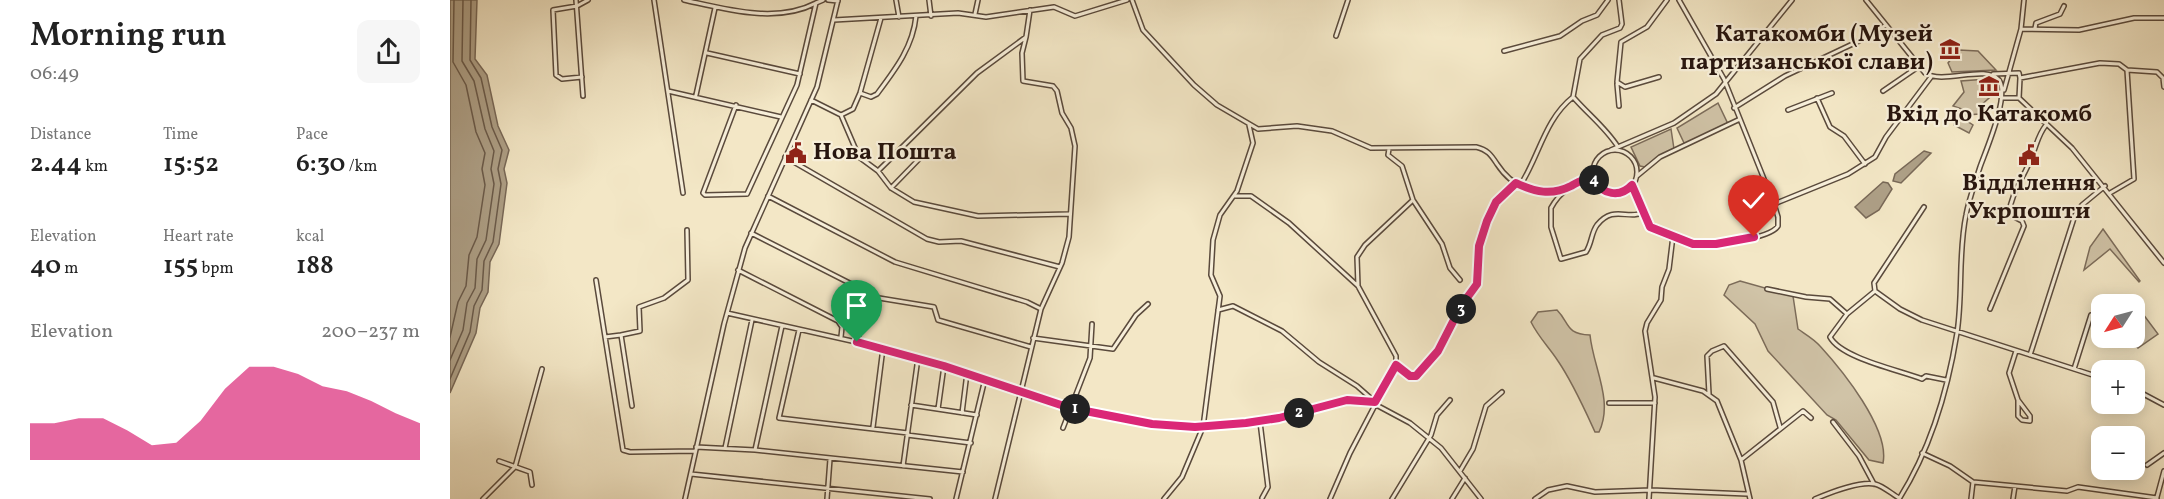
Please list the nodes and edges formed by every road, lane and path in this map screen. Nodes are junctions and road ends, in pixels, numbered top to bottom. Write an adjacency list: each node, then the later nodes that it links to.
1 (576, 0): 21 (street)
2 (588, 0): 21 (street)
3 (654, 0): 51 (street)
4 (684, 0): 23 (street)
5 (828, 0): 19 (street)
6 (896, 0): 28 (street)
7 (929, 0): 27 (street)
8 (978, 0): 25 (street)
9 (1127, 0): 24 (street)
10 (1132, 0): 69 (street)
11 (1348, 0): 35 (street)
12 (1608, 0): 37 (street)
13 (1619, 0): 58 (street)
14 (1667, 0): 48 (street)
15 (1792, 0): 49 (street)
16 (1866, 0): 32 (street)
17 (2024, 0): 34 (street)
18 (819, 1): 23 (street); 42 (street)
19 (838, 1): 31 (street)
20 (1682, 1): 49 (street)
21 (577, 6): 44 (street); 44 (street)
22 (2064, 6): 33 (street)
23 (715, 8): 38 (street)
24 (1030, 10): 25 (street); 36 (street)
25 (975, 14): 27 (street)
26 (916, 16): 27 (street); 28 (street); 53 (street)
27 (931, 16)
28 (899, 17): 29 (street)
29 (881, 18): 31 (street); 53 (street)
30 (2164, 18): 33 (street)
31 (834, 20): 61 (street)
32 (1886, 25): 39 (street); 64 (street)
33 (2035, 28): 34 (street)
34 (2021, 29): 41 (street)
35 (1336, 36)
36 (1026, 37): 79 (street); 98 (street)
37 (1504, 51)
38 (706, 53): 42 (street); 55 (street)
39 (1918, 67): 46 (street); 52 (street)
40 (2127, 69): 47 (street); 50 (street); 89 (street)
41 (2010, 73): 43 (street); 47 (street); 57 (street)
42 (800, 74): 67 (street)
43 (1990, 75): 46 (street); 57 (street)
44 (582, 77): 56 (street)
45 (1659, 77): 48 (street)
46 (1931, 77): 78 (street)
47 (2020, 78): 60 (street)
48 (1617, 82): 63 (street)
49 (1725, 85): 64 (street); 73 (street)
50 (2164, 87)
51 (668, 91): 55 (street); 88 (street)
52 (1883, 91)
53 (860, 93): 66 (street)
54 (1832, 93): 59 (street)
55 (696, 95): 62 (street)
56 (583, 96)
57 (2002, 96): 60 (street); 122 (street)
58 (1573, 97): 73 (street); 83 (street)
59 (1817, 98): 65 (street); 78 (street)
60 (2019, 98): 70 (street)
61 (811, 100): 66 (street); 77 (street)
62 (736, 105): 67 (street); 67 (street)
63 (1619, 106)
64 (1734, 108): 68 (street)
65 (1788, 110)
66 (842, 114): 79 (street)
67 (781, 117)
68 (1739, 119): 80 (street); 93 (street)
69 (1249, 124): 71 (street); 72 (street)
70 (2046, 125): 86 (street); 113 (street)
71 (1258, 129): 72 (street); 74 (street)
72 (1252, 133): 91 (street)
73 (1618, 147): 75 (street)
74 (1389, 149): 82 (street); 92 (street)
75 (1611, 150): 80 (street); 81 (street)
76 (924, 154): 87 (street)
77 (785, 157): 90 (street); 103 (street)
78 (1865, 164): 93 (street)
79 (878, 171): 87 (street)
80 (1636, 177): 84 (street)
81 (1594, 179): 84 (street); 85 (street)
82 (1516, 183): 83 (street); 134 (street)
83 (1521, 185): 85 (street)
84 (1632, 185): 94 (street)
85 (1571, 186): 96 (street)
86 (2105, 186): 89 (street); 132 (street)
87 (891, 188): 98 (street)
88 (683, 193)
89 (2110, 193): 102 (street)
90 (768, 196): 100 (street); 112 (street)
91 (1234, 196): 107 (street); 114 (street)
92 (1413, 200): 106 (street); 107 (street)
93 (1774, 204): 101 (street)
94 (1641, 205): 96 (street); 97 (street)
95 (1924, 207): 109 (street)
96 (1636, 212): 97 (street)
97 (1644, 212): 101 (street)
98 (1069, 214): 103 (street)
99 (687, 230): 123 (street)
100 (751, 233): 104 (street); 110 (street)
101 (1673, 236): 140 (street)
102 (2164, 263)
103 (1060, 267): 112 (street)
104 (738, 270): 115 (street); 125 (street)
105 (596, 280): 124 (street)
106 (1460, 280)
107 (1358, 286): 134 (street)
108 (1767, 289): 116 (street)
109 (1875, 291): 116 (street); 122 (street)
110 (870, 293): 127 (street); 128 (street)
111 (1148, 304): 129 (street)
112 (1041, 309): 126 (street)
113 (1990, 309)
114 (1218, 310): 149 (street); 162 (street)
115 (727, 313): 118 (street); 170 (street)
116 (1847, 314): 142 (street)
117 (2091, 315): 137 (street)
118 (752, 320): 120 (street); 169 (street)
119 (1092, 324): 129 (street)
120 (782, 326): 121 (street); 171 (street)
121 (799, 330): 125 (street); 164 (street)
122 (1957, 332): 131 (street); 142 (street)
123 (621, 335): 124 (street); 154 (street)
124 (606, 337): 170 (street)
125 (841, 338): 127 (street)
126 (1033, 338): 128 (street); 129 (street)
127 (857, 342): 130 (street)
128 (1031, 347): 143 (street)
129 (1092, 347): 155 (street)
130 (883, 348): 133 (street); 164 (street)
131 (2016, 351): 132 (street); 148 (street)
132 (2030, 355): 137 (street)
133 (918, 358): 135 (street); 152 (street)
134 (1396, 365): 149 (street)
135 (944, 366): 138 (street); 156 (street)
136 (542, 369): 179 (street)
137 (2073, 369): 139 (street)
138 (967, 373): 141 (street); 157 (street)
139 (2091, 375)
140 (1654, 378): 145 (street); 151 (street)
141 (985, 379): 143 (street); 158 (street)
142 (1946, 380): 172 (street)
143 (1021, 390): 155 (street); 202 (street)
144 (1502, 392): 180 (street)
145 (1709, 394): 163 (street); 175 (street)
146 (2145, 395): 153 (street)
147 (1449, 400): 167 (street)
148 (2018, 400): 148 (street)
149 (1375, 402): 160 (street); 167 (street); 204 (street)
150 (1609, 403): 151 (street)
151 (1655, 403): 191 (street)
152 (911, 405): 156 (street); 166 (street)
153 (2164, 405)
154 (632, 406)
155 (1070, 408): 162 (street); 165 (street)
156 (938, 409): 157 (street)
157 (962, 413): 158 (street)
158 (977, 415): 168 (street)
159 (1811, 418): 163 (street)
160 (1260, 422): 162 (street); 194 (street)
161 (1833, 422): 186 (street)
162 (1203, 427): 203 (street)
163 (1780, 427): 175 (street)
164 (873, 428): 166 (street)
165 (1064, 428)
166 (908, 434): 168 (street); 178 (street)
167 (1428, 439): 180 (street); 205 (street)
168 (971, 443): 182 (street)
169 (725, 448): 170 (street); 171 (street)
170 (696, 449): 183 (street)
171 (754, 450): 174 (street)
172 (1922, 453): 185 (street); 212 (street)
173 (2164, 453): 177 (street)
174 (830, 459): 178 (street); 190 (street)
175 (1741, 460): 195 (street)
176 (499, 461): 179 (street)
177 (2147, 465)
178 (903, 466): 182 (street)
179 (515, 467): 188 (street); 197 (street)
180 (1461, 471): 184 (street)
181 (2164, 471): 187 (street)
182 (963, 472): 201 (street)
183 (691, 474): 190 (street); 198 (street)
184 (1466, 478): 206 (street); 207 (street)
185 (1973, 482): 189 (street); 213 (street)
186 (1874, 484): 211 (street); 212 (street)
187 (2162, 484): 196 (street)
188 (532, 485)
189 (2015, 486): 196 (street); 214 (street)
190 (828, 489): 199 (street); 200 (street)
191 (1651, 490): 192 (street); 208 (street); 209 (street)
192 (1665, 491): 193 (street); 210 (street)
193 (1730, 497): 195 (street)
194 (1262, 498)
195 (1749, 498)
196 (2157, 498)
197 (483, 499)
198 (686, 499)
199 (827, 499)
200 (930, 499)
201 (956, 499)
202 (995, 499)
203 (1164, 499)
204 (1330, 499)
205 (1392, 499)
206 (1452, 499)
207 (1481, 499)
208 (1535, 499)
209 (1649, 499)
210 (1665, 499)
211 (1815, 499)
212 (1899, 499)
213 (1971, 499)
214 (2013, 499)

